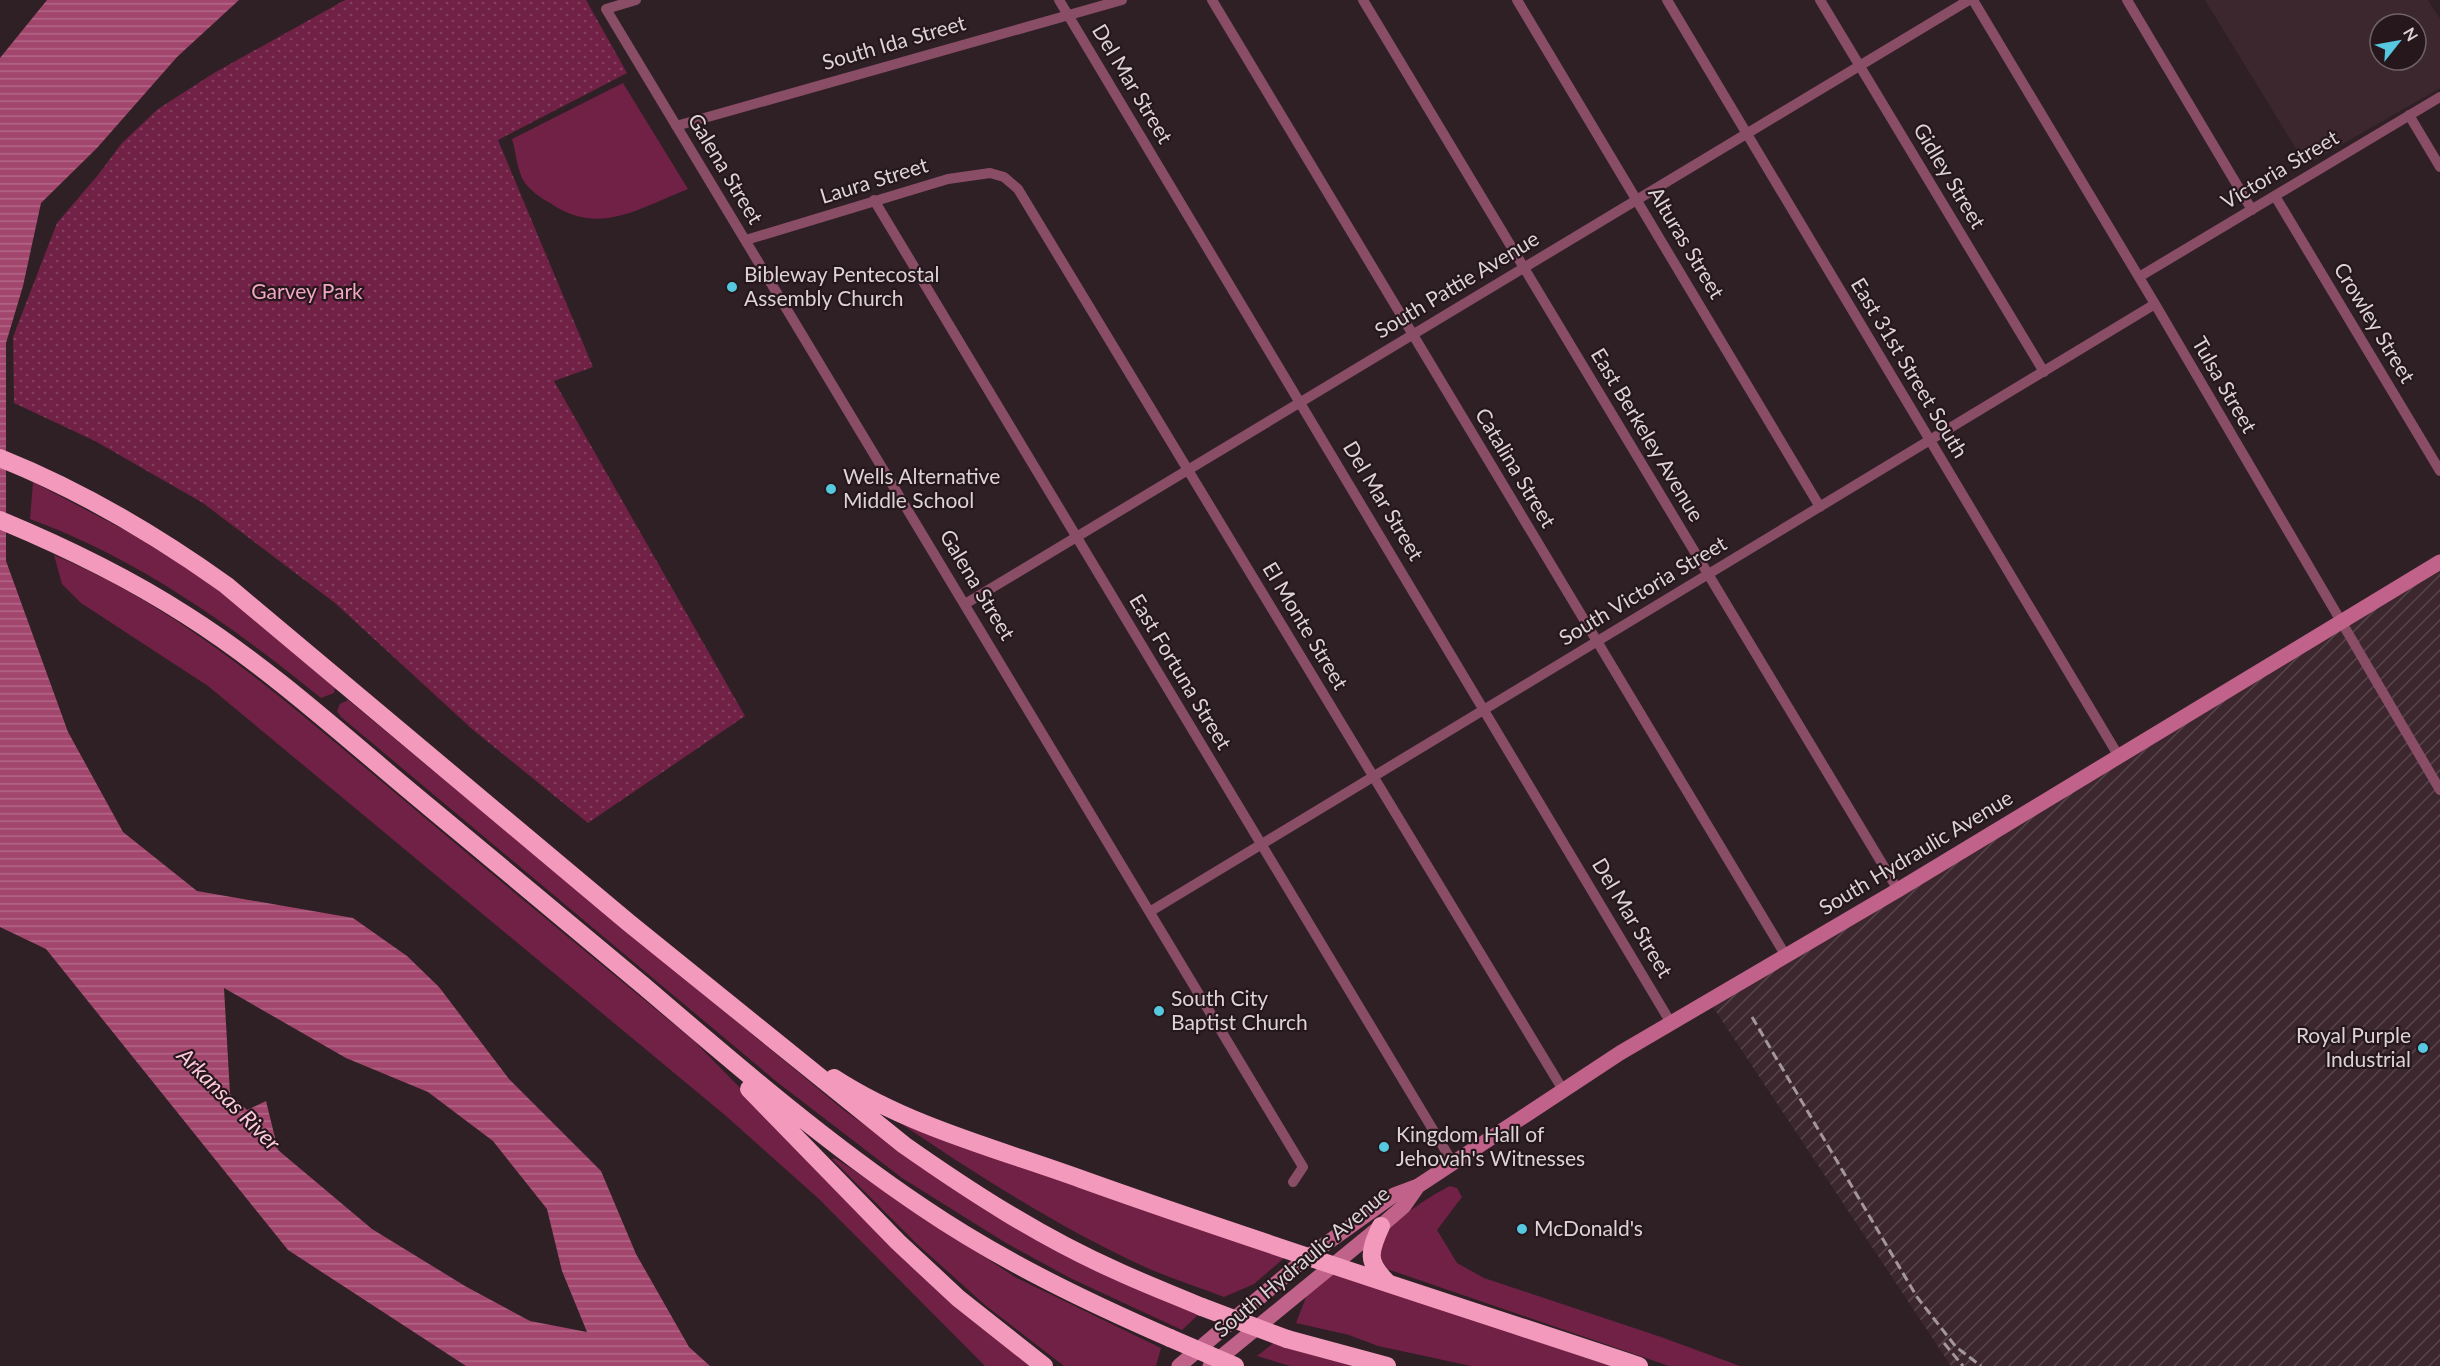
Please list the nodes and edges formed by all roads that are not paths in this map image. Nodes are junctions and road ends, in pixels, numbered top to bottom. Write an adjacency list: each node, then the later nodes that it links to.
1 (636, 0): 15 (street, Galena Street)
2 (1059, 0): 11 (street, Del Mar Street)
3 (1122, 0): 11 (street, South Ida Street)
4 (1212, 0): 27 (street, Catalina Street)
5 (1363, 0): 24 (street, East Berkeley Avenue)
6 (1517, 0): 21 (street, Alturas Street)
7 (1667, 0): 16 (street, East 31st Street South)
8 (1820, 0): 12 (street, Gidley Street)
9 (1971, 0): 12 (street, South Pattie Avenue); 25 (street, Tulsa Street)
10 (2127, 0): 22 (street)
11 (1067, 14): 15 (street, South Ida Street); 29 (street, Del Mar Street)
12 (1859, 66): 16 (street, South Pattie Avenue); 28 (street, Gidley Street)
13 (2440, 97): 14 (street, Victoria Street)
14 (2409, 115): 17 (street); 19 (street, Victoria Street)
15 (676, 126): 23 (street, Galena Street)
16 (1747, 133): 21 (street, South Pattie Avenue); 30 (street, East 31st Street South)
17 (2440, 167)
18 (1012, 183): 20 (street, Laura Street); 32 (street, El Monte Street)
19 (2275, 196): 22 (street, Victoria Street); 33 (street, Crowley Street)
20 (874, 200): 23 (street, Laura Street); 36 (street, East Fortuna Street)
21 (1636, 200): 24 (street, South Pattie Avenue); 34 (street, Alturas Street)
22 (2252, 210): 25 (street, Victoria Street)
23 (746, 240): 39 (street, Galena Street)
24 (1524, 267): 27 (street, South Pattie Avenue); 38 (street, East Berkeley Avenue)
25 (2139, 278): 26 (street, Tulsa Street)
26 (2156, 304): 28 (street, South Victoria Street); 40 (street, Tulsa Street)
27 (1413, 334): 29 (street, South Pattie Avenue); 41 (street, Catalina Street)
28 (2044, 372): 30 (street, South Victoria Street)
29 (1300, 402): 32 (street, South Pattie Avenue); 42 (street, Del Mar Street)
30 (1930, 441): 34 (street, South Victoria Street); 43 (street, East 31st Street South)
31 (0, 458): 50 (highway)
32 (1188, 469): 36 (street, South Pattie Avenue); 44 (street, El Monte Street)
33 (2440, 471)
34 (1821, 507): 38 (street, South Victoria Street)
35 (0, 520): 51 (highway)
36 (1077, 537): 39 (street, South Pattie Avenue); 46 (street, East Fortuna Street)
37 (2440, 562): 40 (street, South Hydraulic Avenue)
38 (1708, 574): 41 (street, South Victoria Street); 47 (street, East Berkeley Avenue)
39 (965, 604): 48 (street, Galena Street)
40 (2339, 622): 43 (street, South Hydraulic Avenue); 45 (street, Tulsa Street)
41 (1596, 641): 42 (street, South Victoria Street); 49 (street, Catalina Street)
42 (1484, 708): 44 (street, South Victoria Street); 52 (street, Del Mar Street)
43 (2118, 756): 47 (street, South Hydraulic Avenue)
44 (1373, 776): 46 (street, South Victoria Street); 53 (street, El Monte Street)
45 (2440, 790)
46 (1261, 844): 48 (street, South Victoria Street); 54 (street, East Fortuna Street)
47 (1898, 890): 49 (street, South Hydraulic Avenue)
48 (1150, 911): 55 (street, Galena Street)
49 (1786, 956): 52 (street, South Hydraulic Avenue)
50 (730, 1006): 58 (highway); 65 (highway, bridge)
51 (677, 1014): 61 (highway); 64 (highway, bridge)
52 (1671, 1023): 53 (street, South Hydraulic Avenue)
53 (1563, 1090): 54 (street, South Hydraulic Avenue)
54 (1454, 1163): 56 (street, South Hydraulic Avenue)
55 (1293, 1182)
56 (1418, 1186): 57 (street, South Hydraulic Avenue); 58 (street, South Hydraulic Avenue)
57 (1381, 1226): 59 (street, South Hydraulic Avenue); 60 (highway)
58 (1306, 1258): 59 (highway); 62 (street, South Hydraulic Avenue)
59 (1330, 1266): 60 (highway); 63 (street, South Hydraulic Avenue)
60 (1389, 1284): 66 (highway)
61 (1044, 1366)
62 (1179, 1366)
63 (1210, 1366)
64 (1235, 1366)
65 (1387, 1366)
66 (1639, 1366)

